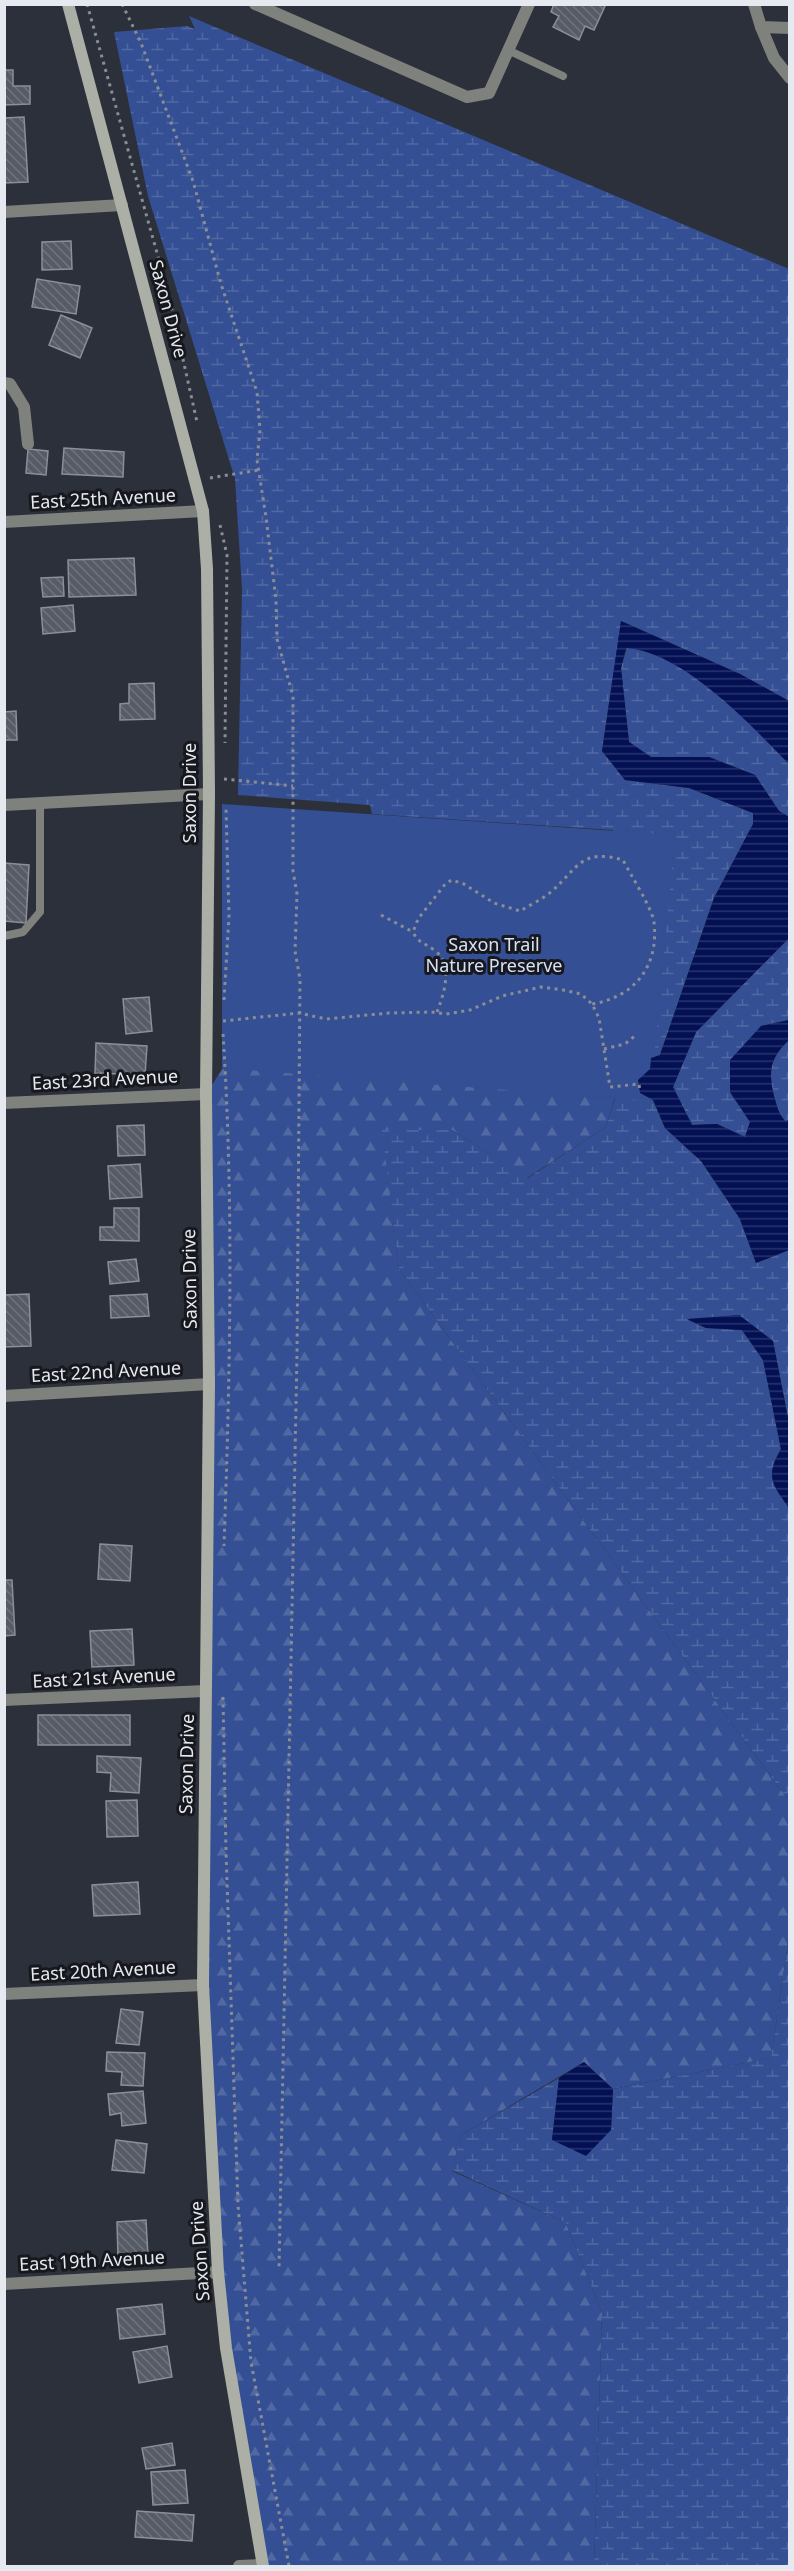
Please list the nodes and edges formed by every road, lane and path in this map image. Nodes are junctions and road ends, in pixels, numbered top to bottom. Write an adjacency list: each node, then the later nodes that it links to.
1 (68, 4): 11 (street, Saxon Drive)
2 (122, 4): 15 (path)
3 (255, 4): 8 (street)
4 (529, 4): 8 (street)
5 (754, 4): 6 (street)
6 (761, 27): 7 (street); 10 (street)
7 (789, 28)
8 (508, 50): 9 (lane)
9 (563, 76)
10 (789, 78)
11 (122, 205): 12 (street); 17 (street, Saxon Drive)
12 (4, 212)
13 (4, 383): 14 (street)
14 (28, 444)
15 (259, 470): 16 (path); 20 (path)
16 (209, 478)
17 (203, 511): 18 (street, East 25th Avenue); 21 (street, Saxon Drive)
18 (4, 522)
19 (224, 779): 20 (path)
20 (292, 786): 29 (path)
21 (208, 794): 22 (street); 34 (street, Saxon Drive)
22 (40, 803): 23 (street); 26 (lane)
23 (4, 805)
24 (381, 915): 25 (path)
25 (413, 932): 27 (path); 28 (path)
26 (4, 936)
27 (592, 1004): 28 (path); 32 (path)
28 (437, 1012): 29 (path)
29 (299, 1013): 30 (path); 42 (path)
30 (223, 1021)
31 (636, 1035): 32 (path)
32 (604, 1049): 33 (path)
33 (640, 1092)
34 (206, 1094): 35 (street, East 23rd Avenue); 36 (street, Saxon Drive)
35 (4, 1103)
36 (209, 1384): 37 (street, East 22nd Avenue); 38 (street, Saxon Drive)
37 (4, 1396)
38 (205, 1691): 39 (street, East 21st Avenue); 40 (street, Saxon Drive)
39 (4, 1700)
40 (202, 1985): 41 (street, East 20th Avenue); 43 (street, Saxon Drive)
41 (4, 1994)
42 (279, 2269)
43 (218, 2272): 44 (street, East 19th Avenue); 46 (street, Saxon Drive)
44 (4, 2284)
45 (239, 2566): 46 (street)
46 (262, 2566)

